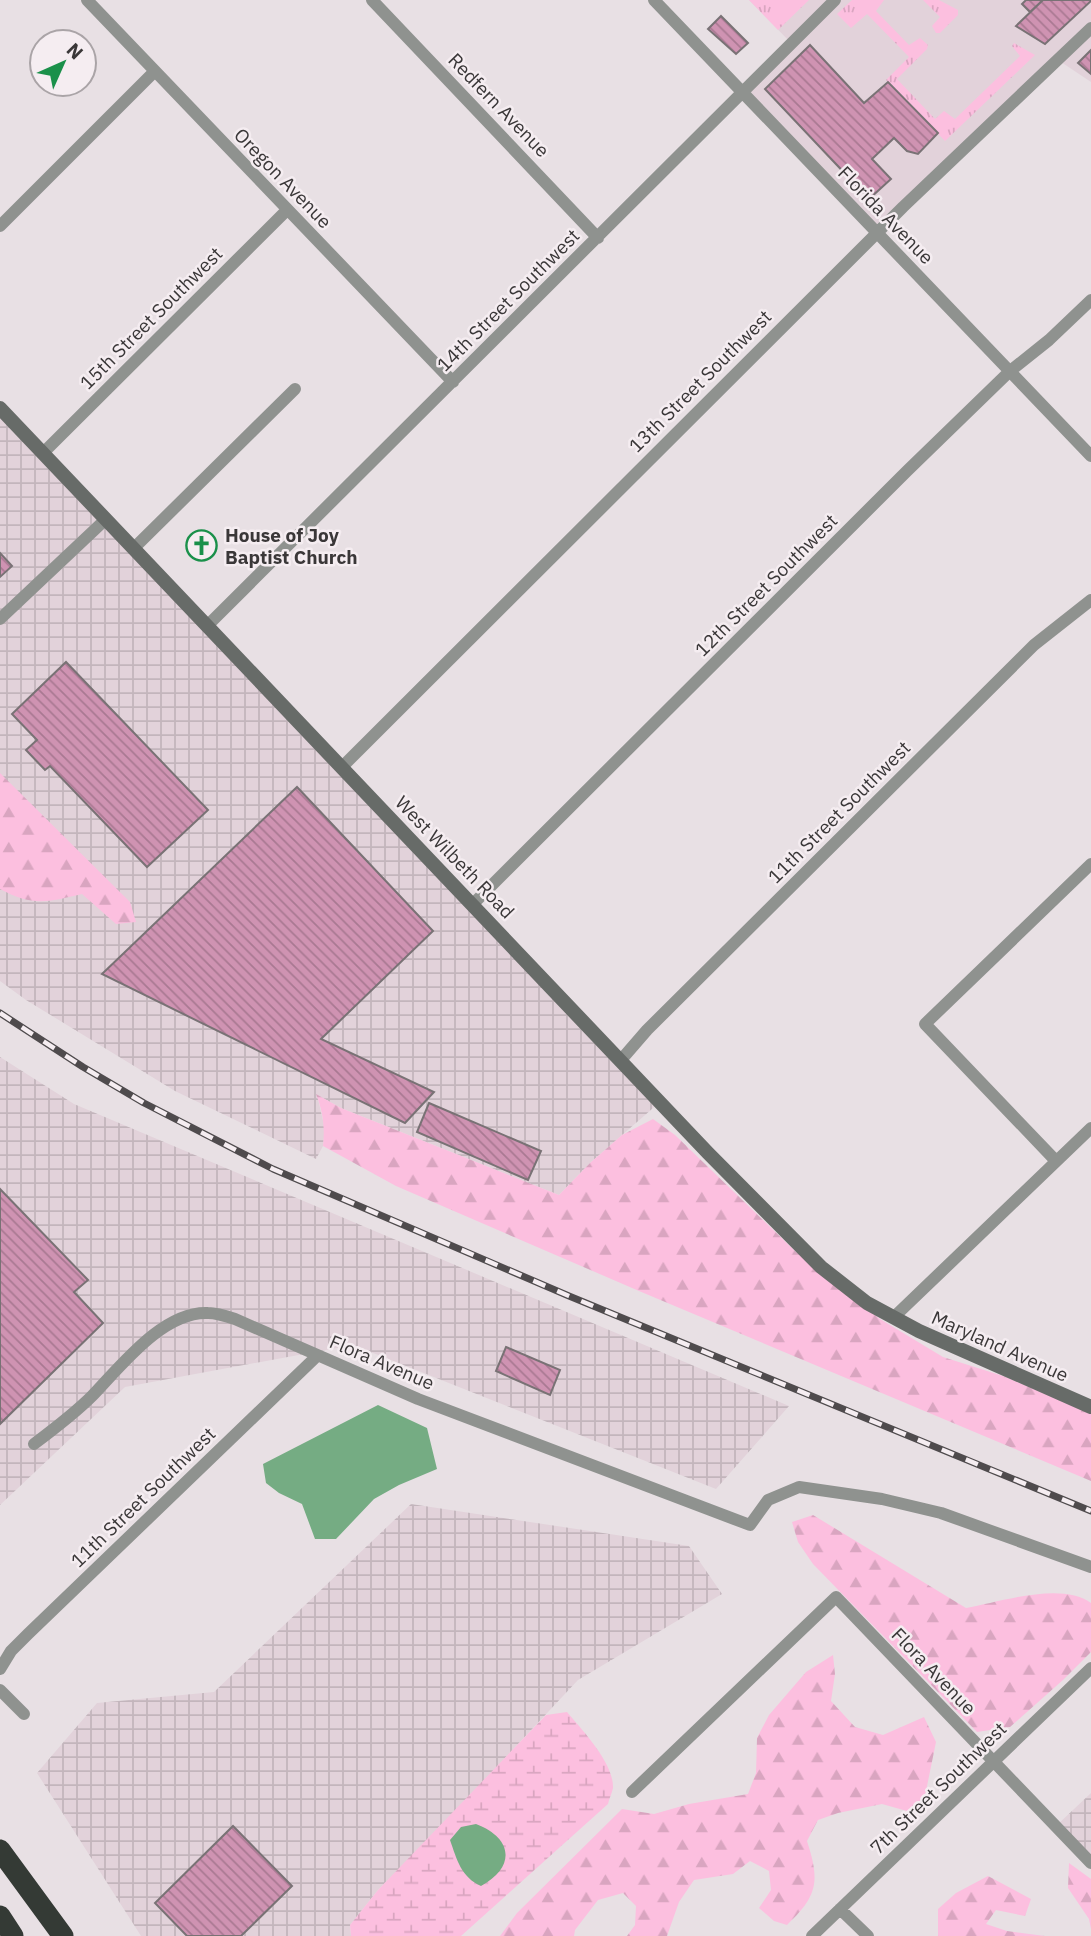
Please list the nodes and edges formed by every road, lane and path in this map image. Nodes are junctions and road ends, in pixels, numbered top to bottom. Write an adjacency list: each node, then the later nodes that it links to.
1 (87, 0): 6 (street, Oregon Avenue)
2 (372, 0): 11 (street, Redfern Avenue)
3 (654, 0): 7 (street, Florida Avenue)
4 (835, 0): 7 (street, 14th Street Southwest)
5 (1091, 27): 10 (street, 13th Street Southwest)
6 (155, 71): 8 (street, Oregon Avenue); 9 (street)
7 (741, 92): 10 (street, Florida Avenue); 11 (street, 14th Street Southwest)
8 (287, 210): 14 (street, Oregon Avenue); 17 (street, 15th Street Southwest)
9 (0, 226)
10 (877, 233): 13 (street, Florida Avenue); 24 (street, 13th Street Southwest)
11 (598, 237): 14 (street, 14th Street Southwest)
12 (1091, 300): 13 (street, 12th Street Southwest)
13 (1010, 372): 18 (street, Florida Avenue); 26 (street, 12th Street Southwest)
14 (453, 382): 23 (street, 14th Street Southwest)
15 (295, 389): 20 (street)
16 (0, 408): 17 (main road, West Wilbeth Road)
17 (43, 453): 19 (main road, West Wilbeth Road)
18 (1091, 456)
19 (106, 519): 20 (main road, West Wilbeth Road); 22 (street)
20 (133, 548): 23 (main road, West Wilbeth Road)
21 (1091, 600): 27 (street, 11th Street Southwest)
22 (0, 619)
23 (208, 626): 24 (main road, West Wilbeth Road)
24 (342, 767): 26 (main road, West Wilbeth Road)
25 (1091, 864): 29 (street)
26 (473, 904): 27 (main road, West Wilbeth Road)
27 (621, 1060): 30 (main road, West Wilbeth Road)
28 (1091, 1128): 29 (street)
29 (1056, 1161): 30 (street)
30 (894, 1317): 32 (main road, Maryland Avenue)
31 (317, 1356): 33 (street, Flora Avenue); 34 (street, Flora Avenue); 36 (street, 11th Street Southwest)
32 (1090, 1405)
33 (34, 1444)
34 (1091, 1567)
35 (1091, 1668): 39 (street, 7th Street Southwest)
36 (0, 1669)
37 (0, 1690): 38 (street)
38 (24, 1714)
39 (994, 1761): 40 (street, Flora Avenue); 42 (street, Flora Avenue); 43 (street, 7th Street Southwest)
40 (632, 1792)
41 (0, 1850): 46 (highway)
42 (1091, 1863)
43 (840, 1909): 47 (street, 7th Street Southwest); 48 (street)
44 (0, 1916): 45 (highway)
45 (13, 1936)
46 (63, 1936)
47 (812, 1936)
48 (869, 1936)

